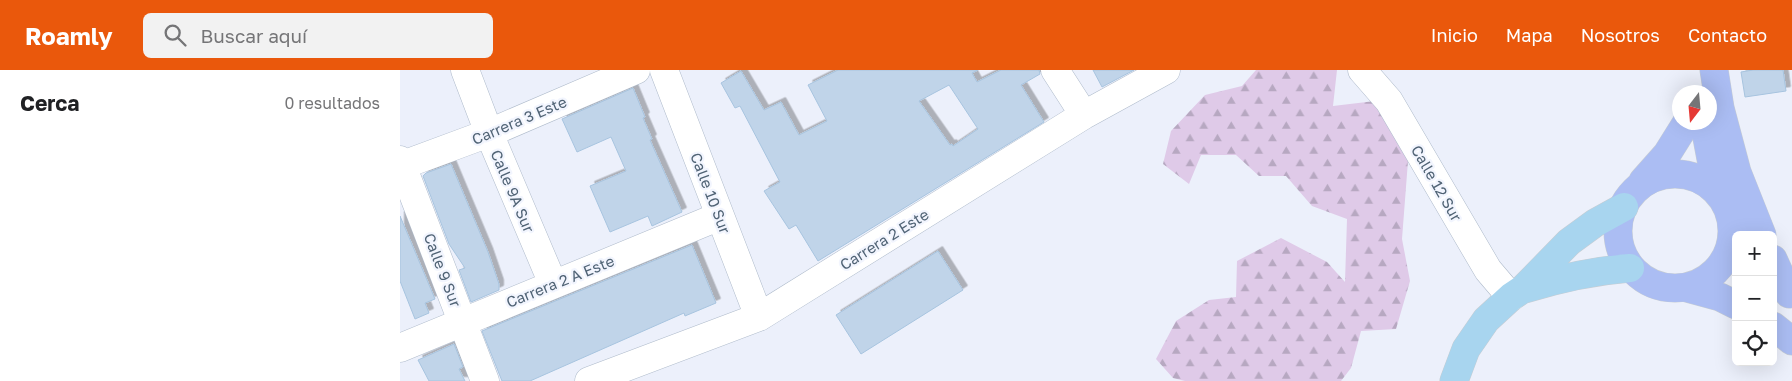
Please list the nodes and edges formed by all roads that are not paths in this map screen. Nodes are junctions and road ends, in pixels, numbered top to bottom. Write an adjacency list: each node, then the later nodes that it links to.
1 (465, 70): 11 (street, Calle 9A Sur)
2 (636, 70): 11 (street, Carrera 3 Este)
3 (664, 70): 16 (street, Calle 10 Sur)
4 (1055, 70): 8 (street)
5 (1166, 70): 8 (street, Carrera 2 Este)
6 (1362, 70): 24 (street, Calle 12 Sur)
7 (1704, 83): 18 (main road)
8 (1084, 115): 27 (street, Carrera 2 Este)
9 (1682, 130): 13 (main road)
10 (1706, 130): 14 (main road)
11 (489, 133): 12 (street, Carrera 3 Este); 22 (street, Calle 9A Sur)
12 (401, 164): 28 (street, Calle 9 Sur)
13 (1643, 181): 14 (main road); 15 (main road)
14 (1723, 201): 17 (main road); 23 (main road)
15 (1624, 207): 19 (main road); 24 (highway)
16 (720, 216): 22 (street, Carrera 2 A Este); 27 (street, Calle 10 Sur)
17 (1743, 231)
18 (1760, 231)
19 (1630, 268): 23 (main road); 24 (highway)
20 (1777, 268): 25 (main road)
21 (1776, 276): 25 (main road)
22 (553, 284): 28 (street, Carrera 2 A Este)
23 (1687, 288): 26 (main road)
24 (1517, 293): 34 (highway)
25 (1790, 297)
26 (1732, 302)
27 (759, 317): 33 (street, Carrera 2 Este)
28 (462, 321): 31 (street, Carrera 2 A Este); 32 (street, Calle 9 Sur)
29 (1777, 329): 30 (main road)
30 (1792, 341)
31 (400, 348)
32 (485, 381)
33 (589, 381)
34 (1454, 381)

